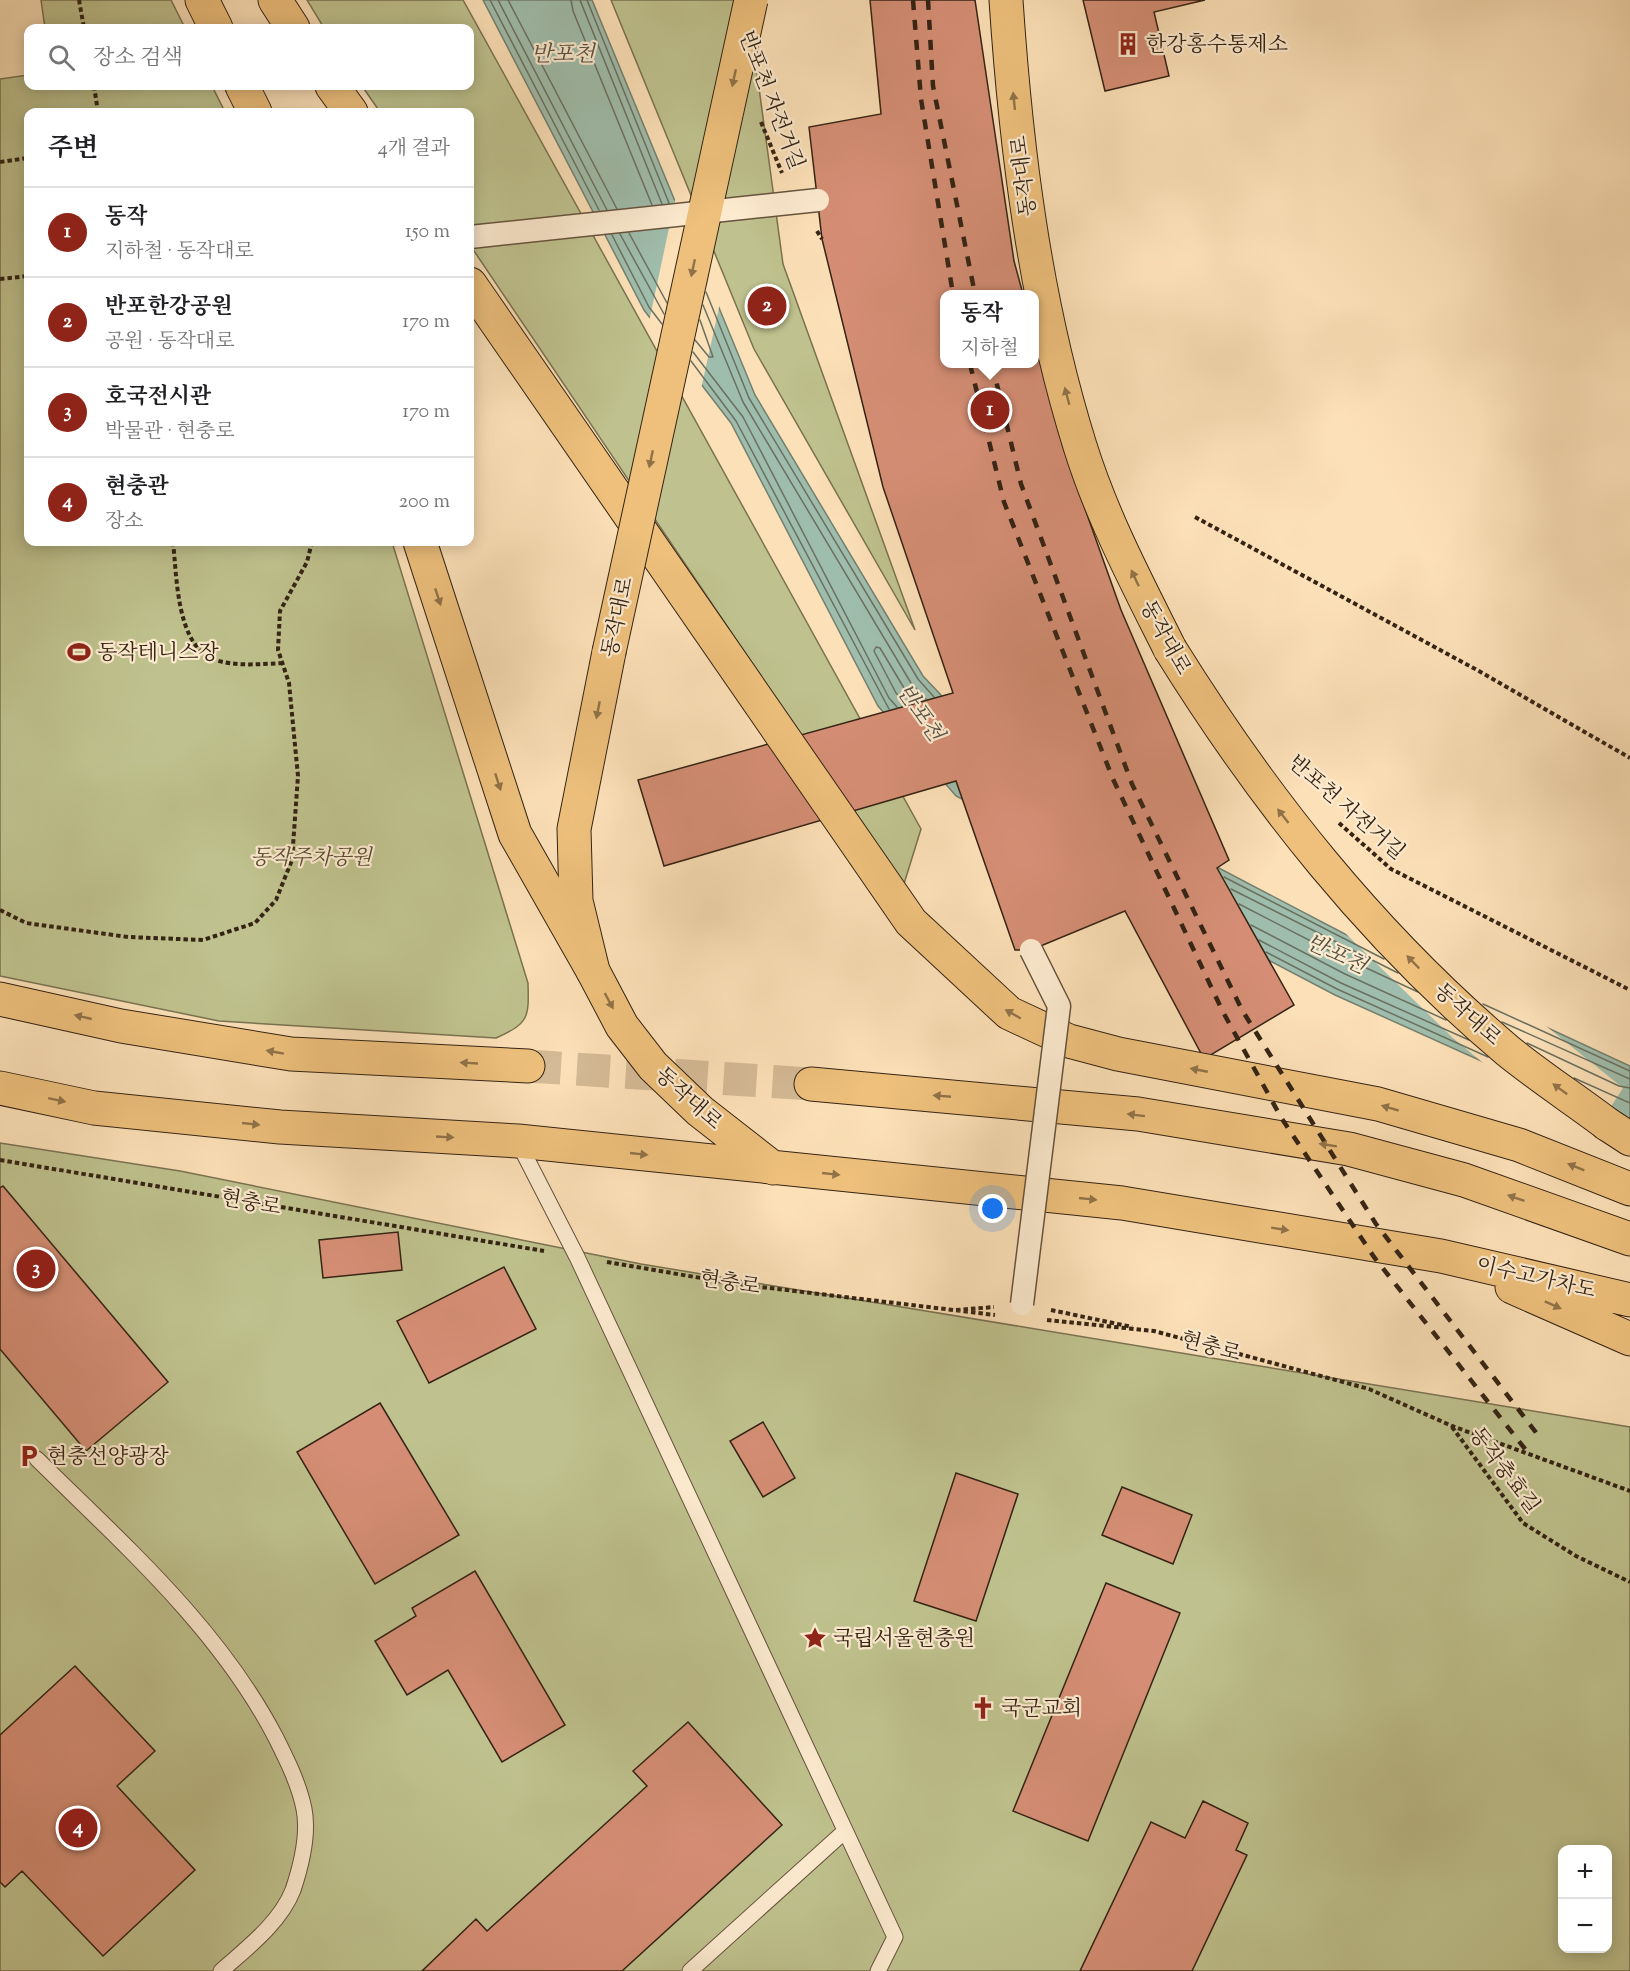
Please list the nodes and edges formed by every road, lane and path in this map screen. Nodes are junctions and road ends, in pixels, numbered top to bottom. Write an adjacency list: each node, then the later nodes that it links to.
1 (79, 0): 6 (path)
2 (202, 0): 7 (main road)
3 (275, 0): 8 (main road)
4 (751, 0): 35 (main road, 동작대로, one-way to 35, bridge)
5 (1006, 0): 41 (main road, 동작대로, one-way to 5, bridge)
6 (83, 24)
7 (214, 24)
8 (290, 24)
9 (95, 90): 12 (path)
10 (244, 90): 13 (main road)
11 (335, 90): 14 (main road)
12 (97, 108)
13 (253, 108)
14 (348, 108)
15 (757, 111): 18 (path, 반포천 자전거길)
16 (24, 159): 17 (path)
17 (0, 162)
18 (783, 175)
19 (818, 200): 21 (street, bridge)
20 (816, 230): 22 (path)
21 (474, 237)
22 (822, 239)
23 (24, 276): 24 (path)
24 (0, 279)
25 (474, 290): 45 (main road, one-way to 25)
26 (1195, 516): 31 (path)
27 (174, 546): 30 (path)
28 (311, 546): 30 (path)
29 (421, 546): 35 (main road, one-way to 35)
30 (283, 663): 33 (path)
31 (1630, 758)
32 (1338, 822): 36 (path, 반포천 자전거길)
33 (0, 910)
34 (1031, 950): 50 (street, bridge)
35 (593, 971): 44 (main road, 동작대로, one-way to 44)
36 (1630, 990)
37 (0, 999): 38 (main road, one-way to 37)
38 (528, 1066)
39 (811, 1084): 46 (main road, one-way to 39)
40 (0, 1088): 42 (main road, one-way to 42)
41 (1619, 1131)
42 (518, 1141): 44 (main road, one-way to 44); 48 (lane)
43 (0, 1160): 48 (path, 현충로)
44 (773, 1168): 47 (main road, one-way to 47)
45 (1630, 1189)
46 (1630, 1239)
47 (1441, 1256): 49 (main road, 이수고가차도); 52 (main road, one-way to 52)
48 (577, 1257): 50 (path, 현충로); 57 (lane)
49 (1630, 1300)
50 (1013, 1310)
51 (1039, 1320): 53 (path, 현충로)
52 (1630, 1339)
53 (1452, 1426): 55 (path, 현충로); 56 (path, 동작충효길)
54 (37, 1459): 58 (lane)
55 (1630, 1491)
56 (1630, 1582)
57 (845, 1831): 59 (lane); 60 (lane)
58 (221, 1971)
59 (690, 1971)
60 (878, 1971)

